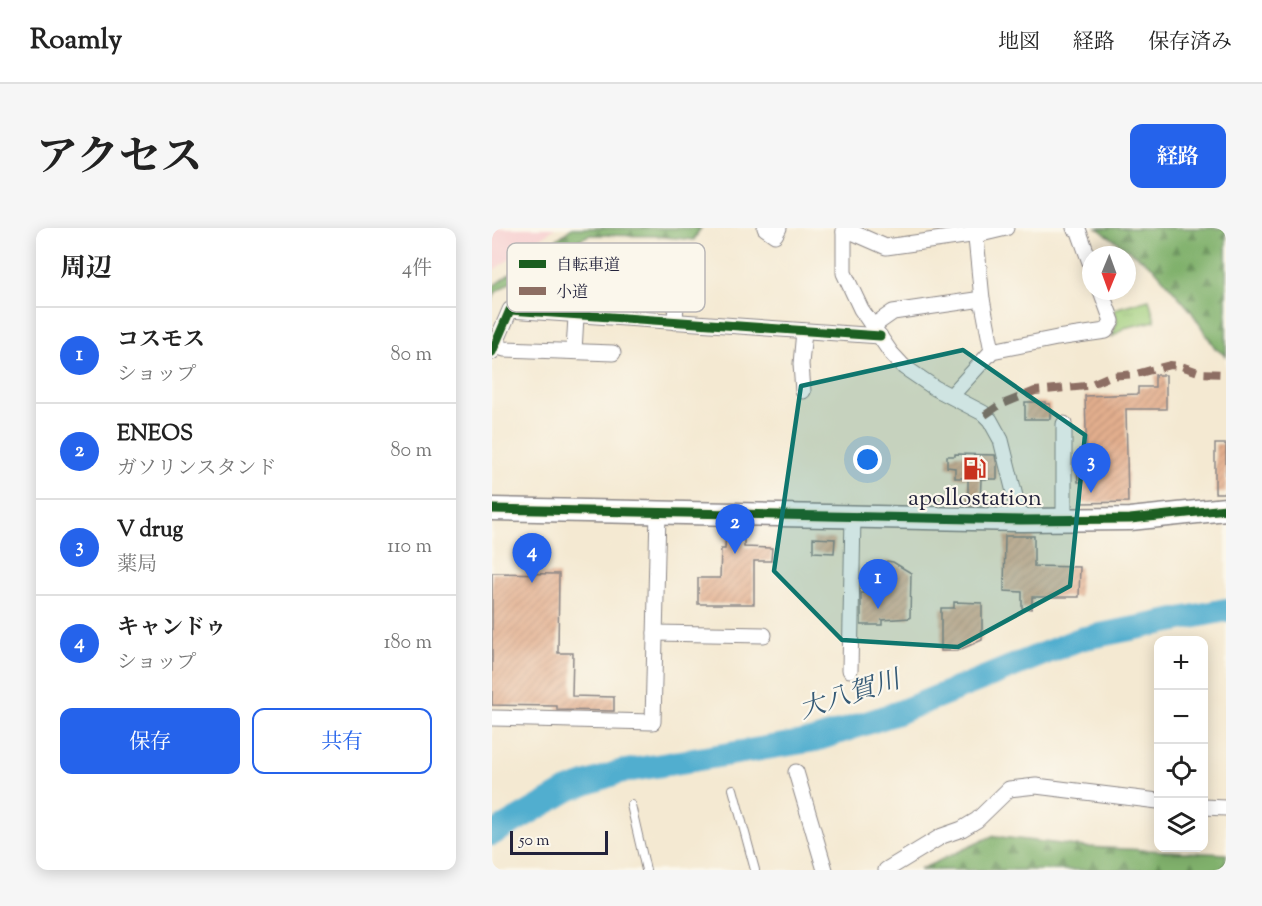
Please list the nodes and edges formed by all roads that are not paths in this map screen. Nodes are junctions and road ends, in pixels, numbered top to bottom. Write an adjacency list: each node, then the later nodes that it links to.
1 (765, 228): 2 (street)
2 (779, 228)
3 (1006, 228): 6 (street)
4 (1074, 228): 7 (street)
5 (844, 230): 6 (street); 17 (street)
6 (975, 231): 8 (street)
7 (1084, 246)
8 (982, 299): 17 (street); 20 (street)
9 (1104, 300): 20 (street)
10 (509, 312): 18 (street)
11 (537, 312): 14 (street)
12 (577, 312): 14 (street)
13 (676, 312): 15 (street)
14 (577, 315): 15 (street); 19 (street)
15 (675, 322): 16 (street)
16 (804, 331): 17 (street); 22 (street)
17 (876, 331): 23 (street)
18 (494, 349): 19 (street)
19 (574, 351): 21 (street)
20 (992, 351): 23 (street)
21 (614, 353)
22 (803, 391)
23 (951, 396): 30 (street)
24 (1065, 424): 29 (street)
25 (492, 508): 26 (street)
26 (658, 512): 28 (street); 31 (street)
27 (1225, 514): 29 (street)
28 (853, 516): 30 (street); 33 (street)
29 (1064, 519): 30 (street)
30 (1021, 520)
31 (655, 633): 32 (street); 34 (street)
32 (764, 635)
33 (850, 670)
34 (492, 718)
35 (796, 772): 43 (street)
36 (733, 789): 42 (lane)
37 (1154, 801): 44 (street)
38 (631, 805): 41 (lane)
39 (1208, 807): 40 (street)
40 (1226, 808)
41 (646, 870)
42 (755, 870)
43 (825, 870)
44 (886, 870)

